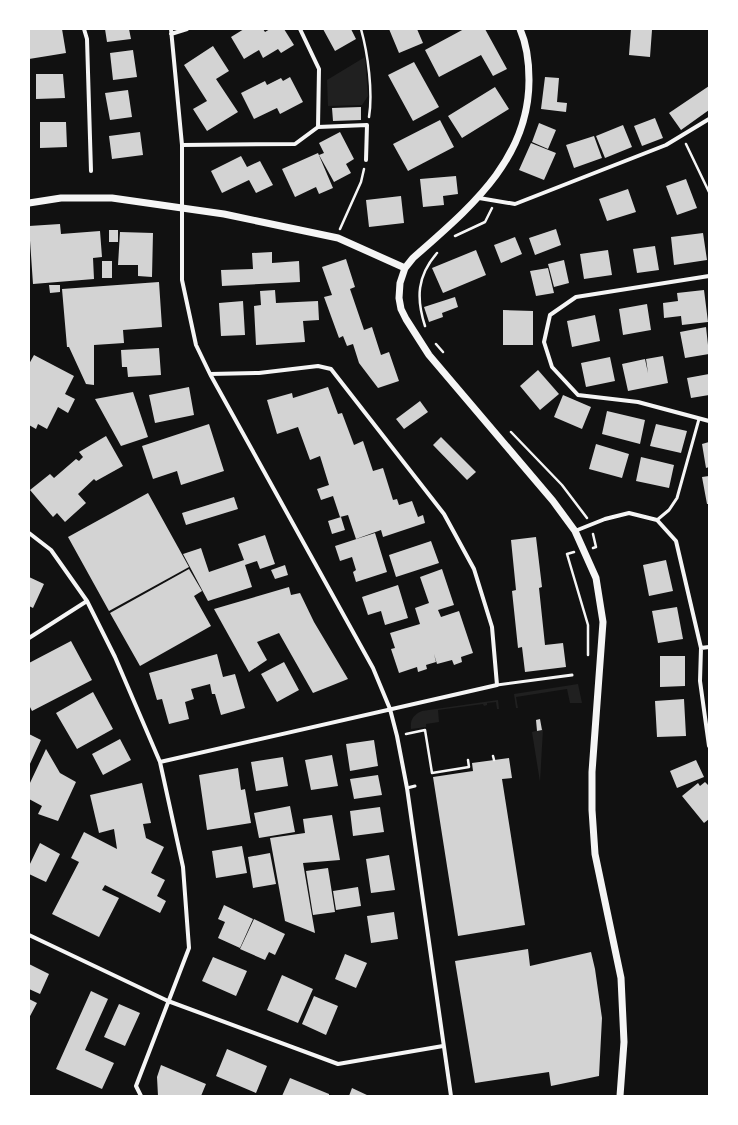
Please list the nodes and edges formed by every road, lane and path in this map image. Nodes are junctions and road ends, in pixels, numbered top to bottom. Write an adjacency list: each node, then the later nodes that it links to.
1 (84, 29): 14 (street)
2 (171, 29): 7 (street)
3 (187, 29): 7 (street)
4 (300, 29): 10 (street)
5 (361, 29): 9 (path)
6 (520, 29): 16 (street)
7 (171, 34): 12 (street)
8 (709, 119): 11 (street)
9 (367, 125): 10 (street); 13 (street)
10 (318, 127): 12 (street)
11 (682, 135): 15 (path); 17 (street)
12 (182, 145): 19 (street)
13 (366, 160): 20 (path)
14 (91, 171)
15 (709, 192)
16 (479, 198): 17 (street); 23 (street)
17 (496, 201): 21 (path)
18 (29, 203): 19 (street)
19 (181, 208): 23 (street); 28 (street)
20 (341, 222)
21 (450, 238)
22 (440, 250): 25 (path)
23 (405, 268): 34 (street)
24 (709, 276): 29 (street)
25 (427, 331)
26 (431, 337): 27 (path)
27 (445, 355)
28 (210, 374): 44 (street); 45 (street)
29 (699, 419): 30 (street); 32 (lane)
30 (709, 422)
31 (507, 428): 33 (path)
32 (657, 520): 33 (street); 41 (street)
33 (591, 524): 34 (street); 36 (path)
34 (575, 531): 59 (street)
35 (29, 533): 38 (street)
36 (596, 547)
37 (567, 554): 42 (path)
38 (87, 600): 39 (street); 51 (street)
39 (29, 638)
40 (709, 647): 41 (street)
41 (701, 648): 47 (street)
42 (588, 660)
43 (572, 675): 44 (lane)
44 (497, 684): 45 (street)
45 (390, 709): 46 (street); 51 (street)
46 (397, 736): 49 (path); 53 (street)
47 (709, 746)
48 (493, 756): 50 (path)
49 (468, 760)
50 (494, 760)
51 (160, 762): 55 (street)
52 (415, 786): 53 (lane)
53 (407, 788): 56 (street)
54 (29, 935): 55 (street)
55 (168, 1001): 56 (street); 57 (street)
56 (443, 1046): 58 (street)
57 (140, 1096)
58 (451, 1096)
59 (620, 1096)

